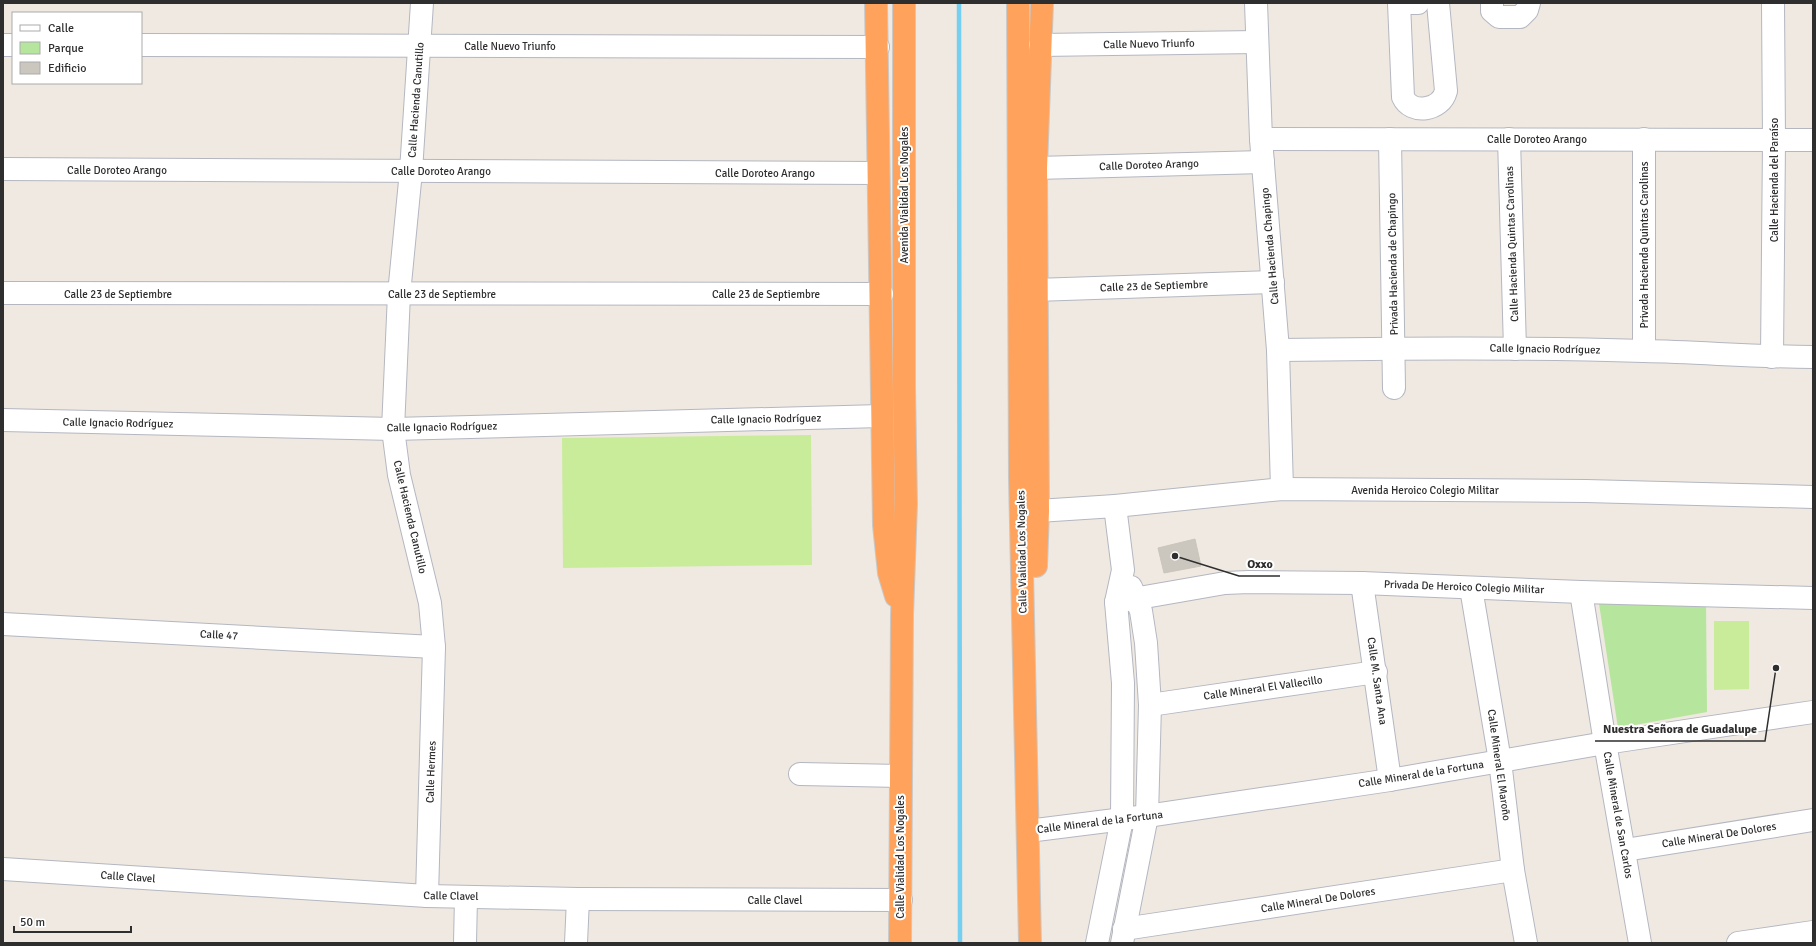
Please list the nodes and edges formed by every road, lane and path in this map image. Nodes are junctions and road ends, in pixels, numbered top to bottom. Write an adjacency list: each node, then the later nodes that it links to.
1 (422, 3): 16 (street, Calle Hacienda Canutillo)
2 (876, 3): 17 (highway)
3 (904, 3): 40 (highway, Avenida Vialidad Los Nogales)
4 (1018, 3): 25 (highway)
5 (1042, 3): 15 (highway)
6 (1256, 3): 13 (street, Calle Hacienda Chapingo)
7 (1399, 3): 8 (street); 9 (street)
8 (1418, 3)
9 (1438, 3)
10 (1492, 3): 11 (street)
11 (1529, 3)
12 (1773, 3): 23 (street, Calle Hacienda del Paraíso)
13 (1257, 42): 15 (street, Calle Nuevo Triunfo); 18 (street, Calle Hacienda Chapingo)
14 (142, 45): 16 (street, Calle Nuevo Triunfo)
15 (1040, 45): 25 (highway)
16 (419, 46): 17 (street, Calle Nuevo Triunfo); 27 (street, Calle Hacienda Canutillo)
17 (878, 47): 28 (highway)
18 (1261, 139): 19 (street, Calle Doroteo Arango); 24 (street, Calle Hacienda Chapingo)
19 (1390, 139): 20 (street, Calle Doroteo Arango); 34 (street, Privada Hacienda de Chapingo)
20 (1509, 139): 21 (street, Calle Doroteo Arango); 35 (street, Calle Hacienda Quintas Carolinas)
21 (1644, 139): 23 (street, Calle Doroteo Arango); 37 (street, Privada Hacienda Quintas Carolinas)
22 (1813, 140): 23 (street, Calle Doroteo Arango)
23 (1774, 141): 38 (street, Calle Hacienda del Paraíso)
24 (1263, 162): 25 (street, Calle Doroteo Arango); 29 (street, Calle Hacienda Chapingo)
25 (1028, 165): 30 (highway); 57 (highway, Calle Vialidad Los Nogales)
26 (3, 169): 27 (street, Calle Doroteo Arango)
27 (411, 171): 28 (street, Calle Doroteo Arango); 32 (street, Calle Hacienda Canutillo)
28 (878, 173): 33 (highway)
29 (1273, 282): 30 (street, Calle 23 de Septiembre); 36 (street, Calle Hacienda Chapingo)
30 (1035, 290): 48 (highway)
31 (3, 293): 32 (street, Calle 23 de Septiembre)
32 (399, 294): 33 (street, Calle 23 de Septiembre); 44 (street, Calle Hacienda Canutillo)
33 (882, 294): 42 (highway)
34 (1394, 348): 35 (street, Calle Ignacio Rodríguez); 36 (street, Calle Ignacio Rodríguez); 41 (street, Privada Hacienda de Chapingo)
35 (1516, 349): 37 (street, Calle Ignacio Rodríguez)
36 (1278, 350): 45 (street, Calle Hacienda Chapingo)
37 (1644, 351): 38 (street, Calle Ignacio Rodríguez)
38 (1772, 357): 39 (street, Calle Ignacio Rodríguez)
39 (1813, 357)
40 (904, 387): 54 (highway, Calle Vialidad Los Nogales)
41 (1394, 388)
42 (881, 416): 44 (street, Calle Ignacio Rodríguez); 54 (highway)
43 (3, 420): 44 (street, Calle Ignacio Rodríguez)
44 (393, 429): 56 (street, Calle Hacienda Canutillo)
45 (1282, 489): 46 (street, Avenida Heroico Colegio Militar); 47 (street, Avenida Heroico Colegio Militar)
46 (1813, 497)
47 (1115, 506): 48 (street, Avenida Heroico Colegio Militar); 53 (street)
48 (1038, 511): 57 (highway)
49 (1362, 583): 50 (street, Privada De Heroico Colegio Militar); 53 (street, Privada De Heroico Colegio Militar); 58 (street, Calle M. Santa Ana)
50 (1471, 588): 51 (street, Privada De Heroico Colegio Militar); 62 (street, Calle Mineral El Maroño)
51 (1581, 592): 52 (street, Privada De Heroico Colegio Militar); 61 (street, Calle Mineral de San Carlos)
52 (1813, 598)
53 (1127, 601): 59 (street); 67 (street)
54 (902, 615): 64 (highway, Calle Vialidad Los Nogales)
55 (3, 624): 56 (street, Calle 47)
56 (434, 647): 73 (street, Calle Hermes)
57 (1024, 665): 69 (highway, Calle Vialidad Los Nogales)
58 (1376, 672): 59 (street, Calle Mineral El Vallecillo); 65 (street, Calle M. Santa Ana)
59 (1150, 705): 66 (street)
60 (1813, 712): 61 (street, Calle Mineral de la Fortuna)
61 (1605, 743): 62 (street, Calle Mineral de la Fortuna); 70 (street, Calle Mineral de San Carlos)
62 (1500, 761): 65 (street, Calle Mineral de la Fortuna); 72 (street, Calle Mineral El Maroño)
63 (800, 774): 64 (street)
64 (900, 776): 76 (highway, Calle Vialidad Los Nogales)
65 (1390, 780): 66 (street, Calle Mineral de la Fortuna)
66 (1147, 816): 67 (street, Calle Mineral de la Fortuna); 78 (street)
67 (1122, 819): 69 (street, Calle Mineral de la Fortuna); 83 (street)
68 (1813, 820): 70 (street, Calle Mineral De Dolores)
69 (1028, 831): 82 (highway, Calle Vialidad Los Nogales)
70 (1625, 850): 85 (street, Calle Mineral de San Carlos)
71 (3, 869): 73 (street, Calle Clavel)
72 (1513, 870): 78 (street, Calle Mineral De Dolores); 84 (street, Calle Mineral El Maroño)
73 (427, 896): 74 (street, Calle Clavel)
74 (466, 897): 75 (street, Calle Clavel); 79 (street)
75 (578, 899): 76 (street, Calle Clavel); 80 (street)
76 (901, 900): 81 (highway, Calle Vialidad Los Nogales)
77 (1813, 932): 86 (street)
78 (1123, 936)
79 (465, 943)
80 (576, 943)
81 (900, 943)
82 (1030, 943)
83 (1097, 943)
84 (1526, 943)
85 (1640, 943)
86 (1738, 943)

